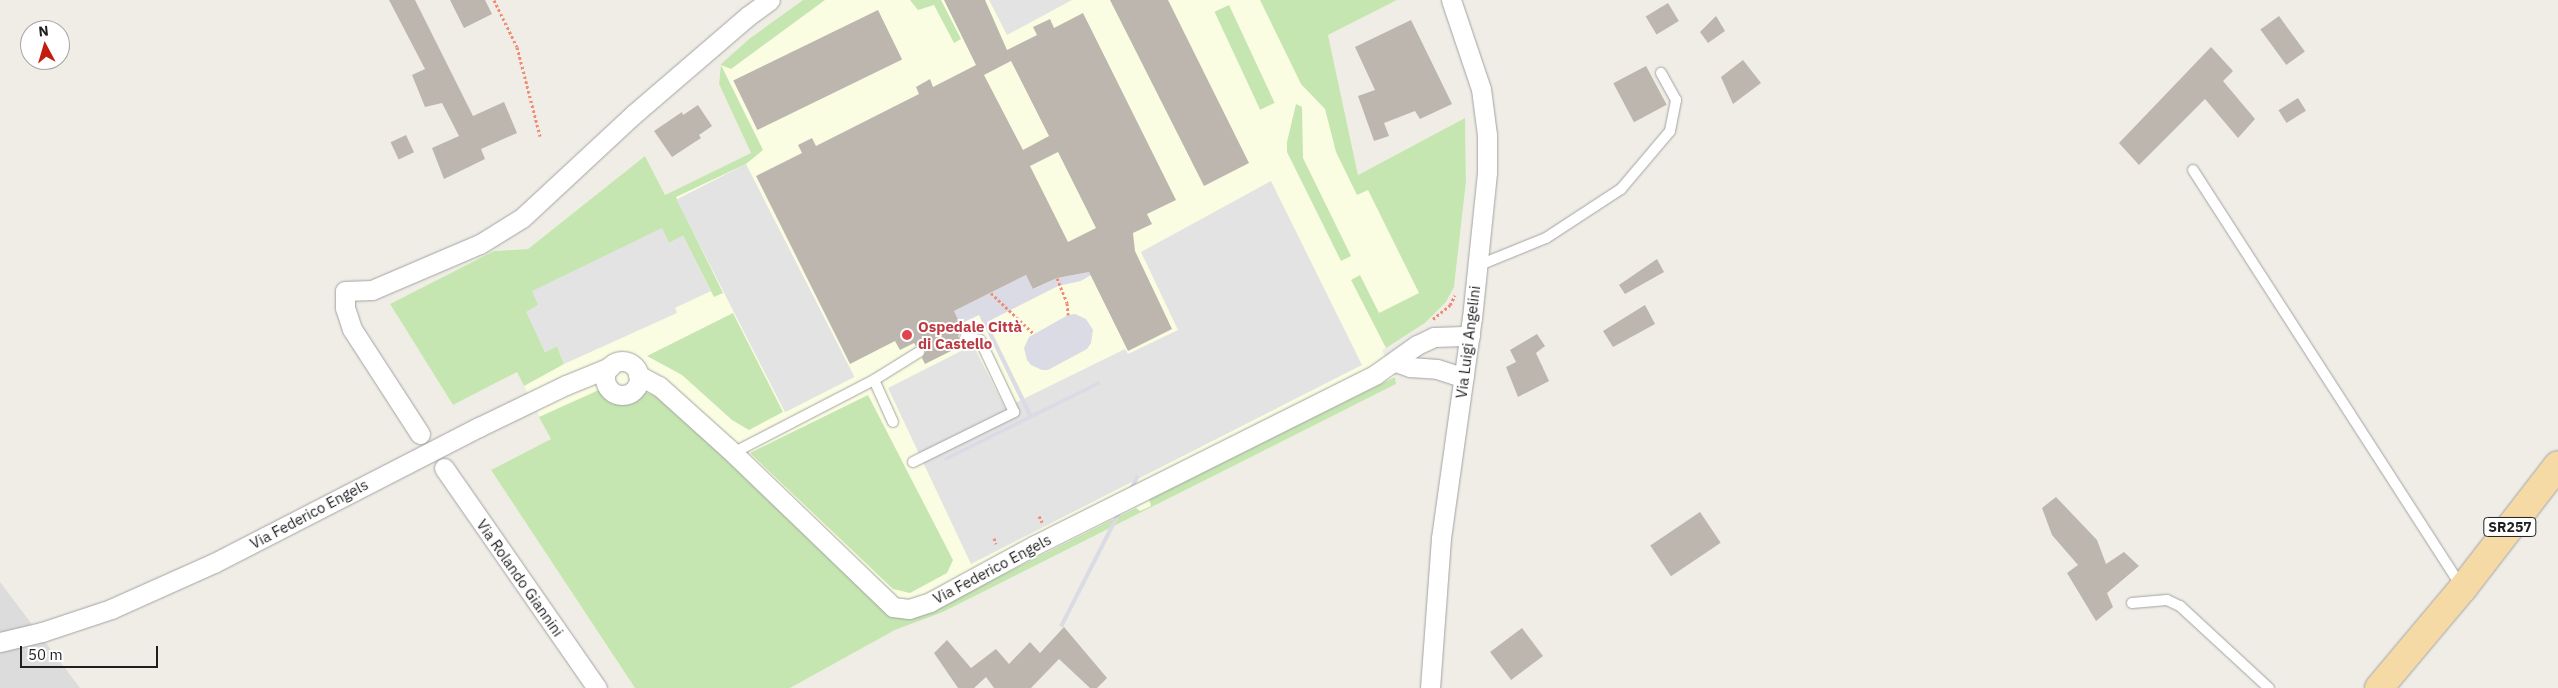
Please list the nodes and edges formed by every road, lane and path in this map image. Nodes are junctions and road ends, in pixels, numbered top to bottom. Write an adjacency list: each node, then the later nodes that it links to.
1 (494, 0): 5 (path)
2 (770, 0): 23 (street)
3 (1451, 0): 7 (street, Via Luigi Angelini)
4 (1661, 73): 7 (lane)
5 (540, 136)
6 (2193, 170): 32 (lane)
7 (1477, 266): 14 (street, Via Luigi Angelini)
8 (1057, 278): 11 (path)
9 (1458, 289): 12 (path)
10 (991, 293): 13 (path)
11 (1068, 315)
12 (1431, 321)
13 (1034, 334)
14 (1470, 336): 17 (street, Via Federico Engels); 19 (street, Via Luigi Angelini)
15 (965, 337): 25 (lane)
16 (919, 352): 20 (lane)
17 (1396, 362): 19 (street); 24 (street, Via Federico Engels)
18 (608, 375): 21 (street); 21 (street); 34 (street, Via Federico Engels)
19 (1464, 378): 36 (street, Via Luigi Angelini)
20 (874, 380): 22 (lane); 24 (lane)
21 (636, 382): 24 (street, Via Federico Engels)
22 (894, 422)
23 (420, 434)
24 (733, 453)
25 (913, 462)
26 (2558, 465): 32 (main road, SR257)
27 (444, 468): 35 (street, Via Rolando Giannini)
28 (1039, 516): 29 (path)
29 (1042, 522)
30 (994, 538): 31 (path)
31 (996, 544)
32 (2463, 588): 38 (main road, SR257)
33 (2132, 603): 37 (lane)
34 (0, 642)
35 (597, 688)
36 (1430, 688)
37 (2269, 688)
38 (2379, 688)

